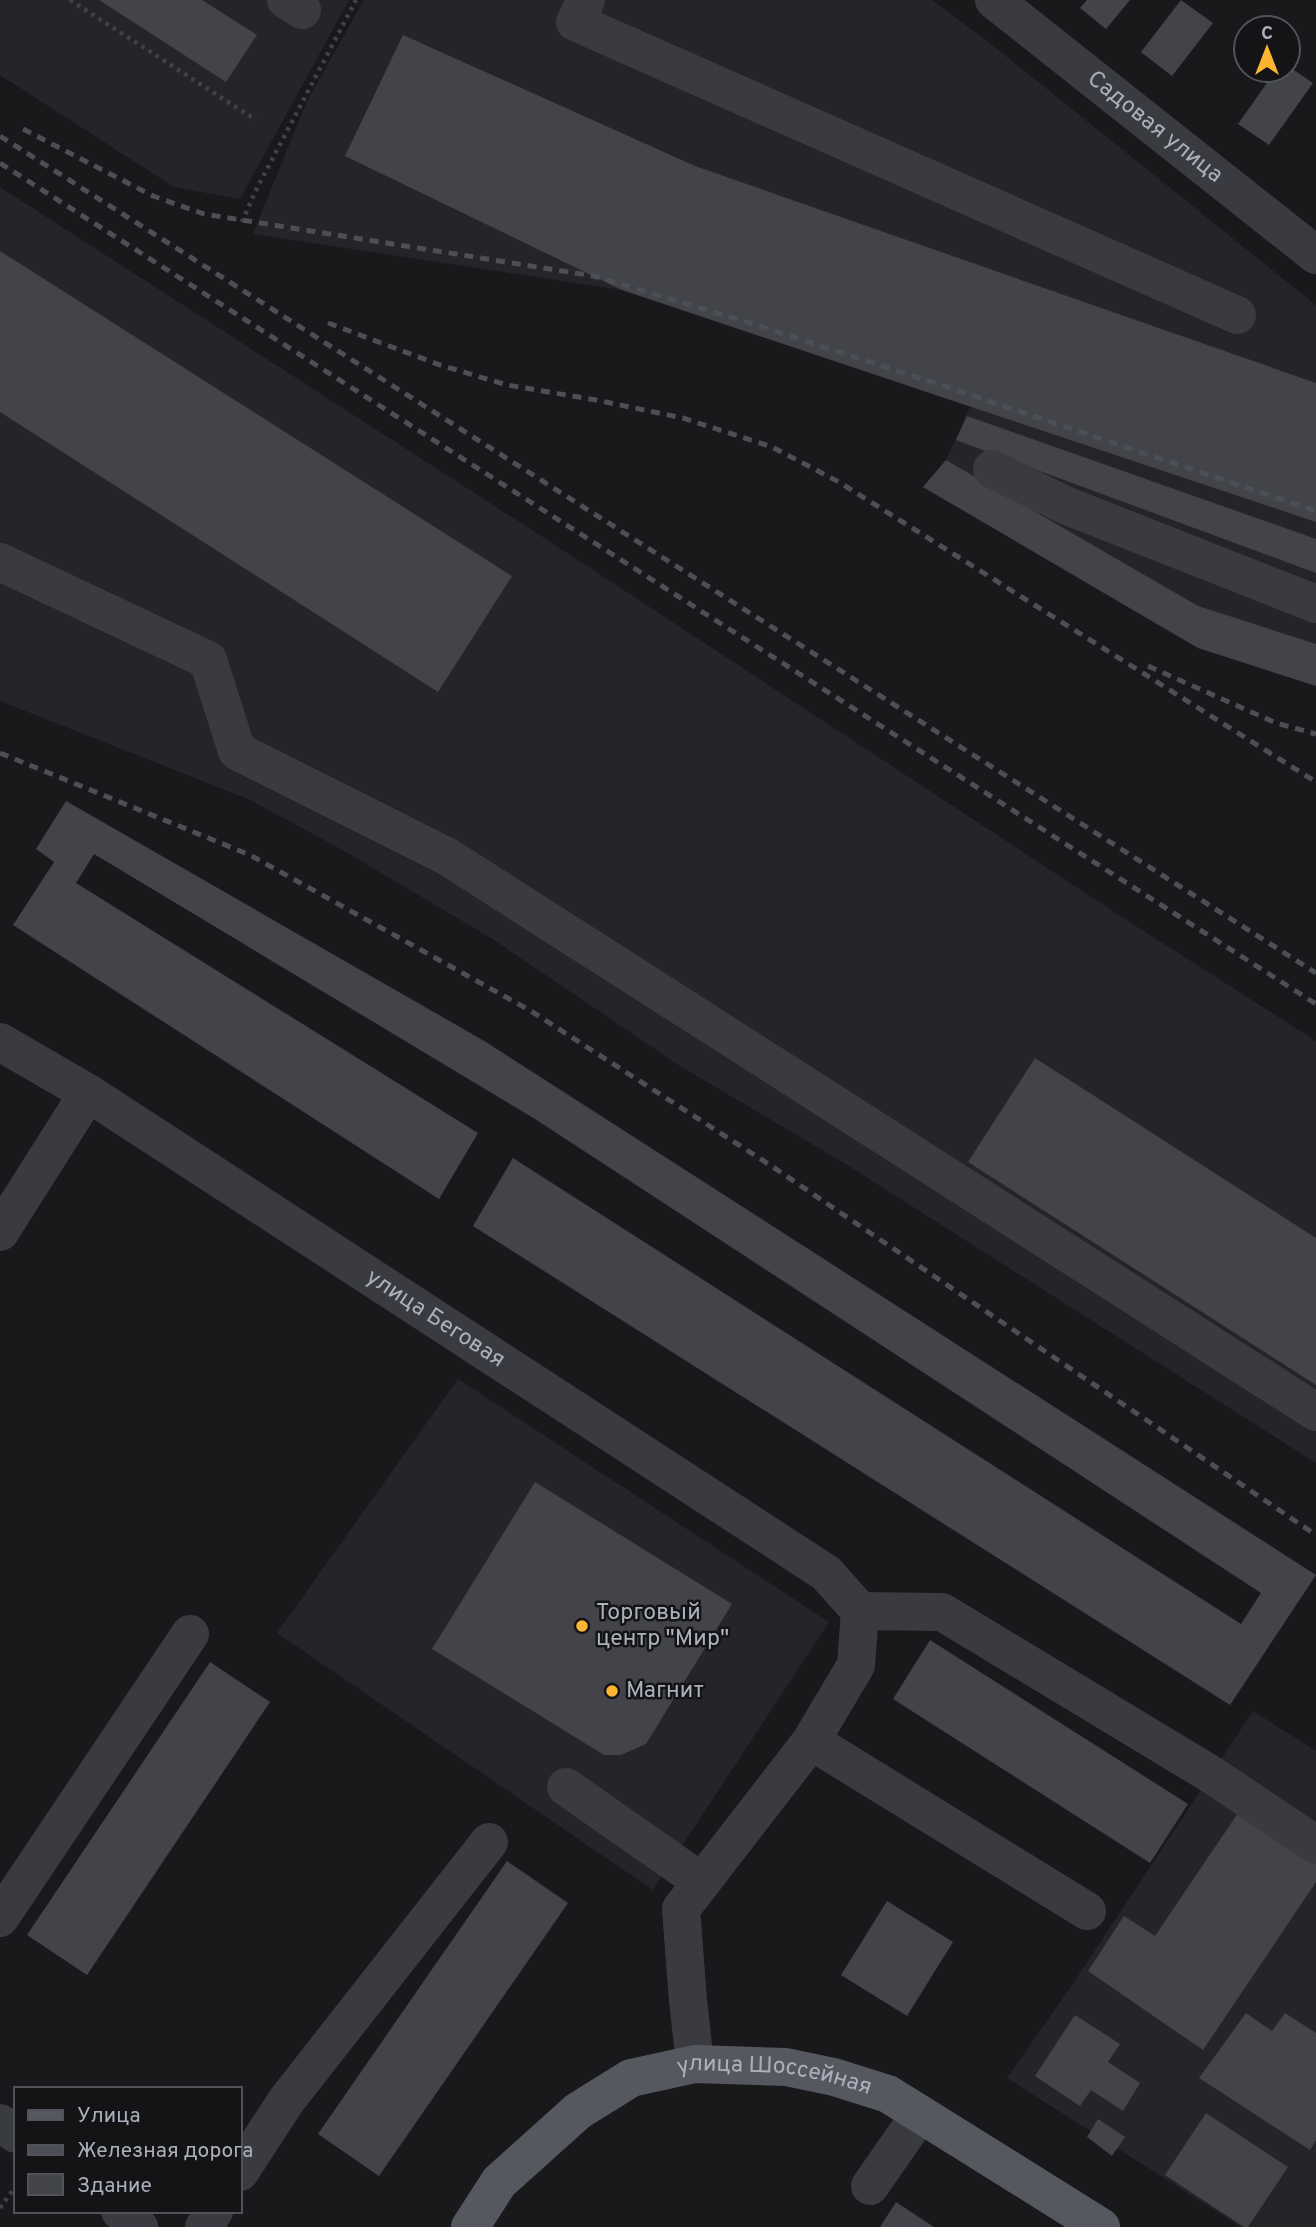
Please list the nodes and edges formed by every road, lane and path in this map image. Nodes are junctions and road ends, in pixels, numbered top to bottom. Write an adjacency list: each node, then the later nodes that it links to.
1 (70, 0): 5 (path)
2 (356, 0): 6 (path)
3 (586, 0): 8 (street)
4 (994, 0): 7 (street, Садовая улица)
5 (256, 120)
6 (242, 222)
7 (1316, 255)
8 (1237, 315)
9 (992, 469): 11 (street)
10 (0, 562): 15 (street)
11 (1316, 604)
12 (0, 1042): 13 (street, улица Беговая)
13 (88, 1093): 14 (street); 16 (street, улица Беговая)
14 (0, 1232)
15 (1316, 1412)
16 (860, 1611): 18 (street); 21 (street)
17 (190, 1634): 24 (street)
18 (811, 1741): 22 (street); 23 (street)
19 (566, 1787): 22 (street)
20 (489, 1842): 27 (street)
21 (1316, 1844)
22 (702, 1882): 25 (street)
23 (1087, 1911)
24 (0, 1918)
25 (695, 2064): 26 (main road, улица Шоссейная); 33 (main road, улица Шоссейная)
26 (920, 2114): 28 (street); 34 (main road, улица Шоссейная)
27 (242, 2169)
28 (870, 2186)
29 (14, 2189): 30 (path)
30 (0, 2208)
31 (122, 2213): 32 (street)
32 (139, 2227)
33 (470, 2227)
34 (1101, 2227)

